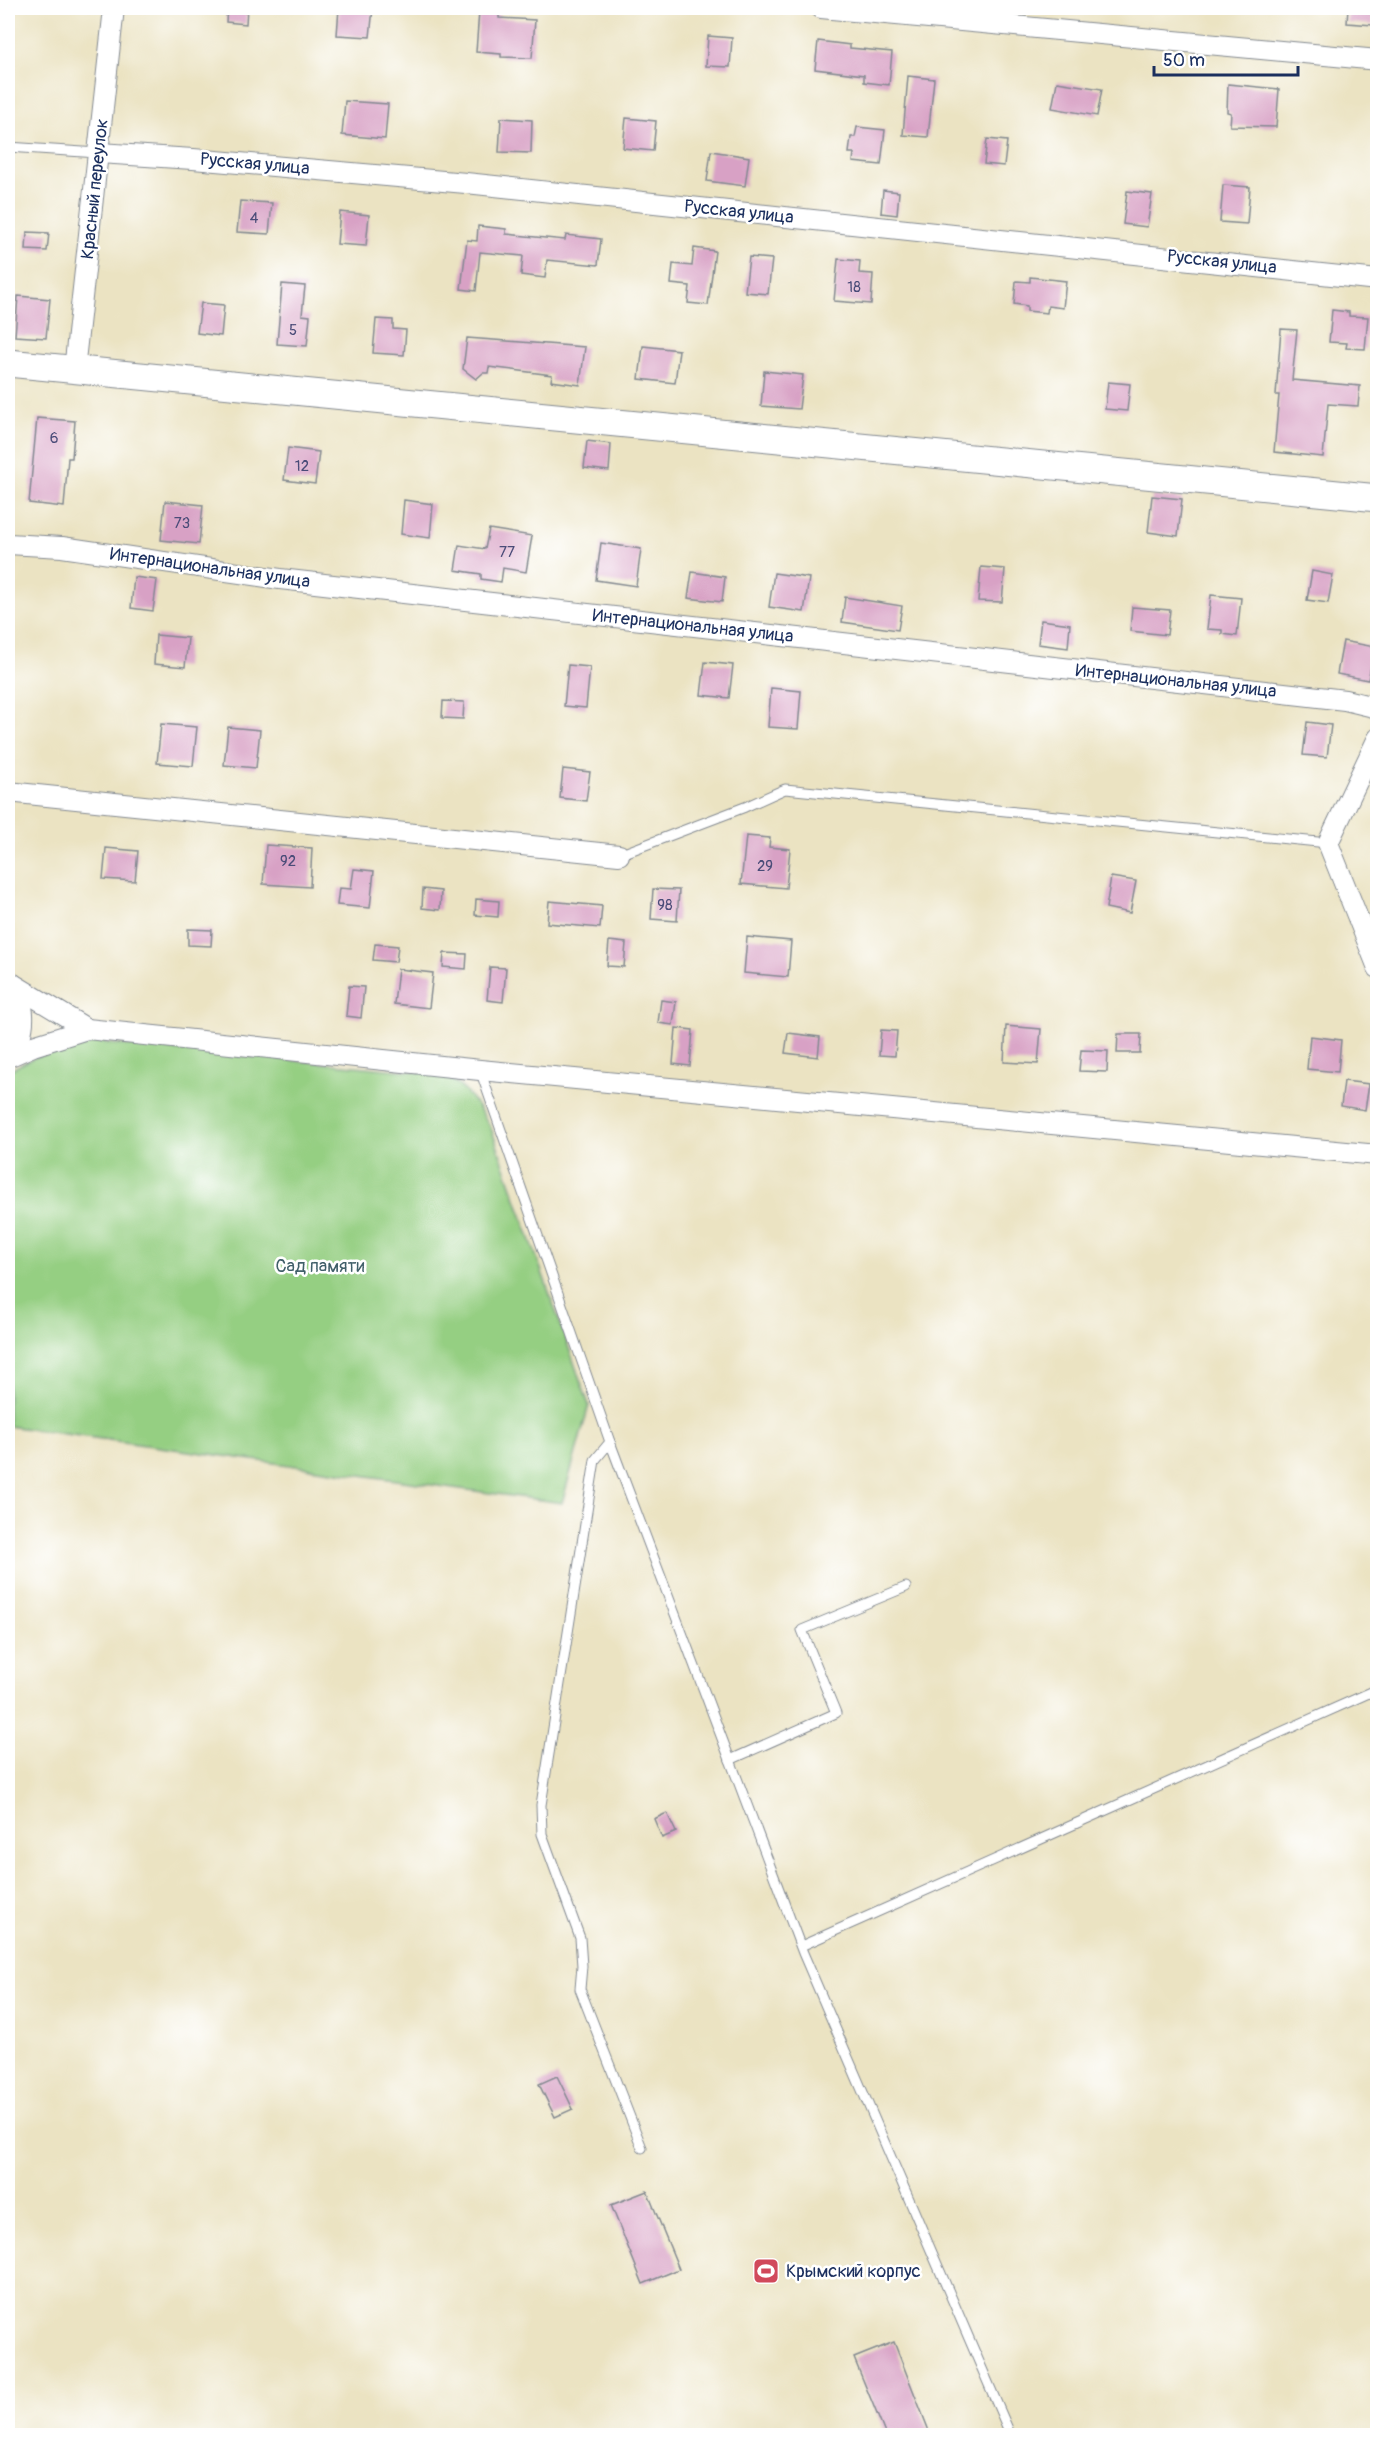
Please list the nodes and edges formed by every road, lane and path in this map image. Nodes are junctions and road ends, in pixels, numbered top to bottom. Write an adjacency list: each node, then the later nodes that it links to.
1 (114, 8): 5 (street, Красный переулок)
2 (821, 8): 3 (street)
3 (1377, 60)
4 (8, 147): 5 (lane)
5 (99, 153): 6 (street, Русская улица); 8 (street, Красный переулок)
6 (1377, 279)
7 (8, 363): 8 (street)
8 (74, 370): 9 (street)
9 (1377, 498)
10 (8, 544): 11 (street, Интернациональная улица)
11 (1377, 708)
12 (1377, 738): 14 (street)
13 (8, 792): 15 (street)
14 (1329, 843): 15 (lane); 16 (street)
15 (619, 855)
16 (1377, 968)
17 (8, 982): 18 (street); 19 (street)
18 (87, 1029): 20 (street); 21 (street)
19 (8, 1051)
20 (8, 1057)
21 (480, 1070): 22 (street); 23 (lane)
22 (1377, 1155)
23 (610, 1442): 26 (lane); 28 (lane)
24 (906, 1587): 26 (lane)
25 (1377, 1689): 27 (lane)
26 (730, 1761): 27 (lane)
27 (801, 1946): 29 (lane)
28 (642, 2148)
29 (1011, 2436)

